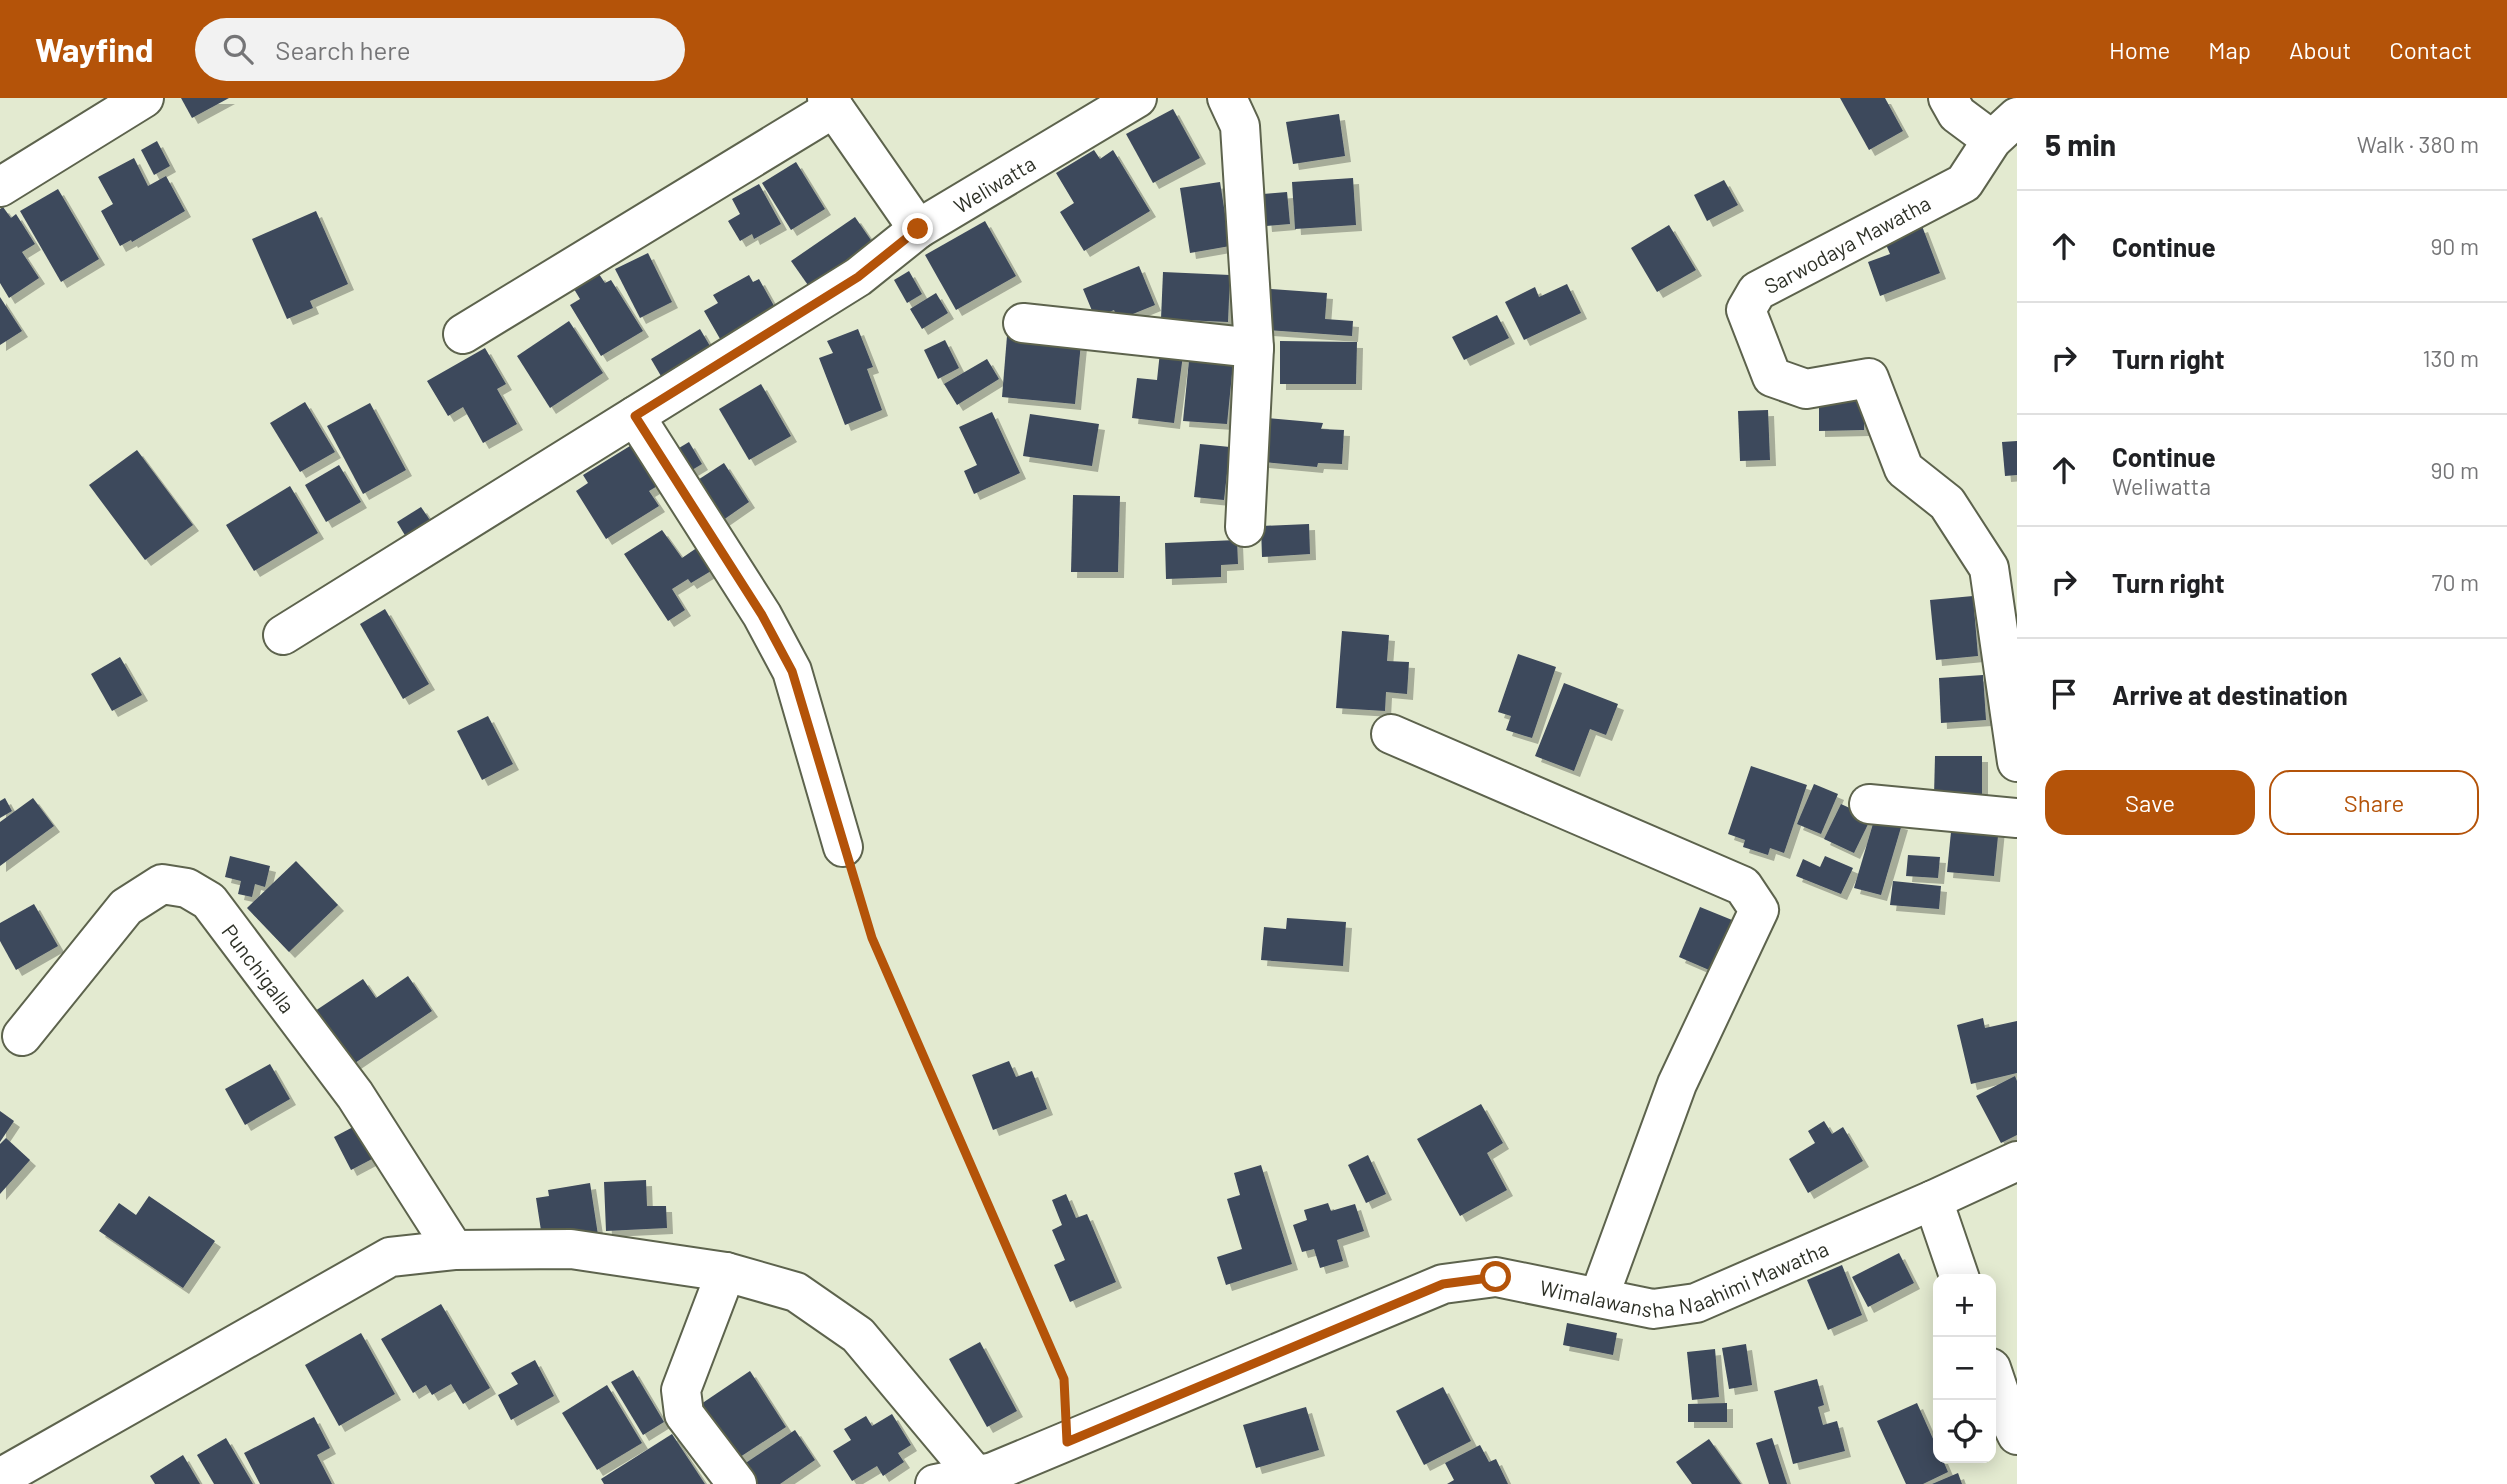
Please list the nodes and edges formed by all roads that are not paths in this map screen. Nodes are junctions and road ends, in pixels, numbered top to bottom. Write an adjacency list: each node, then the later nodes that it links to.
1 (144, 98): 7 (street)
2 (1137, 98): 8 (street, Weliwatta)
3 (1227, 98): 11 (street)
4 (1948, 98): 6 (street)
5 (831, 103): 8 (street); 10 (street)
6 (2004, 129): 16 (street, Sarwodaya Mawatha)
7 (0, 187)
8 (918, 229): 12 (street, Weliwatta)
9 (1023, 323): 11 (street)
10 (463, 334)
11 (1254, 348): 13 (street)
12 (635, 416): 14 (street, Weliwatta); 19 (street)
13 (1244, 527)
14 (283, 635)
15 (1391, 734): 26 (street)
16 (2017, 762)
17 (1869, 804): 18 (street)
18 (2017, 818)
19 (843, 847)
20 (22, 1036): 23 (street, Punchigalla)
21 (2017, 1161): 22 (street, Wimalawansha Naahimi Mawatha)
22 (1933, 1200): 25 (street); 26 (street, Wimalawansha Naahimi Mawatha)
23 (454, 1251): 24 (street); 30 (street)
24 (726, 1272): 29 (street); 31 (street)
25 (1958, 1274)
26 (1599, 1297): 29 (street, Wimalawansha Naahimi Mawatha)
27 (1996, 1383): 28 (street)
28 (2017, 1435)
29 (987, 1477): 32 (street, Wimalawansha Naahimi Mawatha)
30 (0, 1478)
31 (737, 1484)
32 (935, 1484)

